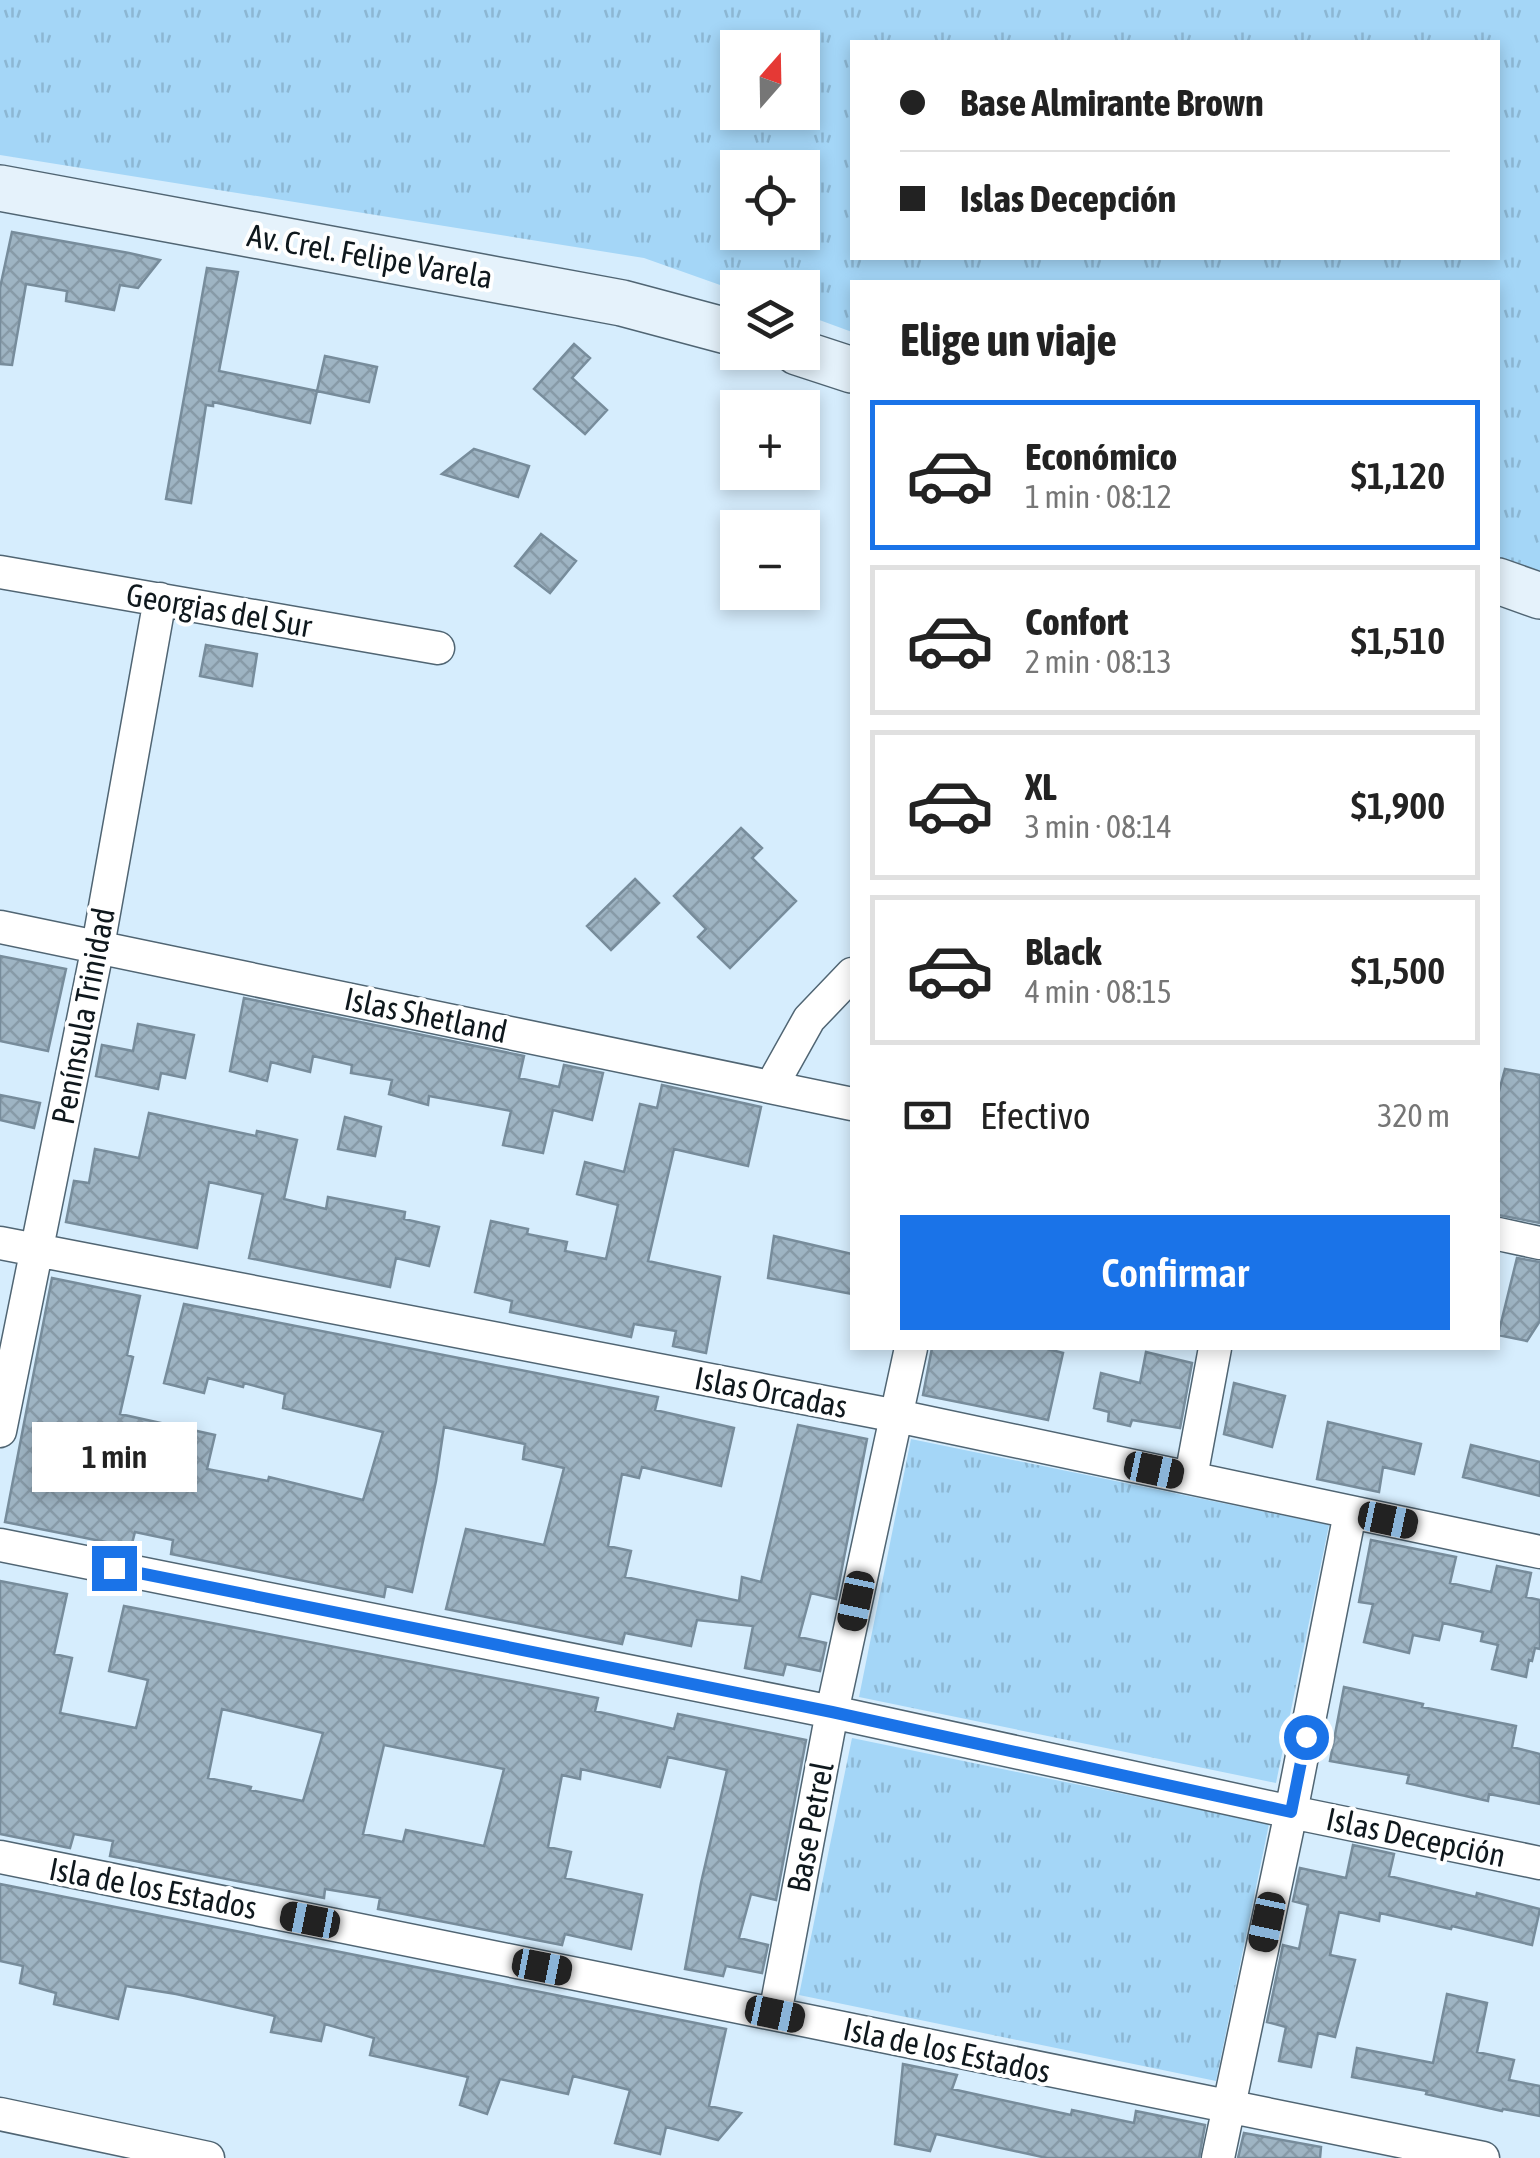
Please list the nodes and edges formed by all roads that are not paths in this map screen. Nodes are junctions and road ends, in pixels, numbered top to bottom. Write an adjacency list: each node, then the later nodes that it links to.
1 (0, 188): 2 (main road, Av. Crel. Felipe Varela)
2 (720, 329)
3 (820, 360): 4 (main road)
4 (850, 369)
5 (0, 572): 8 (street, Georgias del Sur)
6 (1500, 583): 7 (main road)
7 (1540, 596)
8 (160, 599): 9 (street, Georgias del Sur); 11 (street, Península Trinidad)
9 (438, 648)
10 (0, 927): 11 (street, Islas Shetland)
11 (98, 946): 13 (street, Islas Shetland); 18 (street, Península Trinidad)
12 (850, 976): 13 (street)
13 (771, 1087): 14 (street, Islas Shetland)
14 (850, 1104)
15 (1500, 1234): 17 (street)
16 (0, 1243): 18 (street, Islas Orcadas)
17 (1540, 1243)
18 (36, 1250): 21 (street, Islas Orcadas); 22 (street, Península Trinidad)
19 (910, 1350): 21 (street, Base Petrel)
20 (1216, 1350): 23 (street)
21 (897, 1416): 23 (street, Islas Orcadas); 27 (street, Base Petrel)
22 (0, 1432)
23 (1191, 1478): 24 (street, Islas Orcadas)
24 (1350, 1513): 26 (street, Islas Orcadas); 28 (street)
25 (0, 1546): 27 (street, Islas Decepción)
26 (1540, 1552)
27 (832, 1712): 28 (street, Islas Decepción); 31 (street, Base Petrel)
28 (1291, 1812): 30 (street, Islas Decepción); 32 (street)
29 (0, 1857): 31 (street, Isla de los Estados)
30 (1540, 1863)
31 (775, 2014): 32 (street, Isla de los Estados)
32 (1228, 2108): 35 (street); 36 (street, Isla de los Estados)
33 (0, 2114): 34 (street)
34 (208, 2158)
35 (1218, 2158)
36 (1483, 2158)

